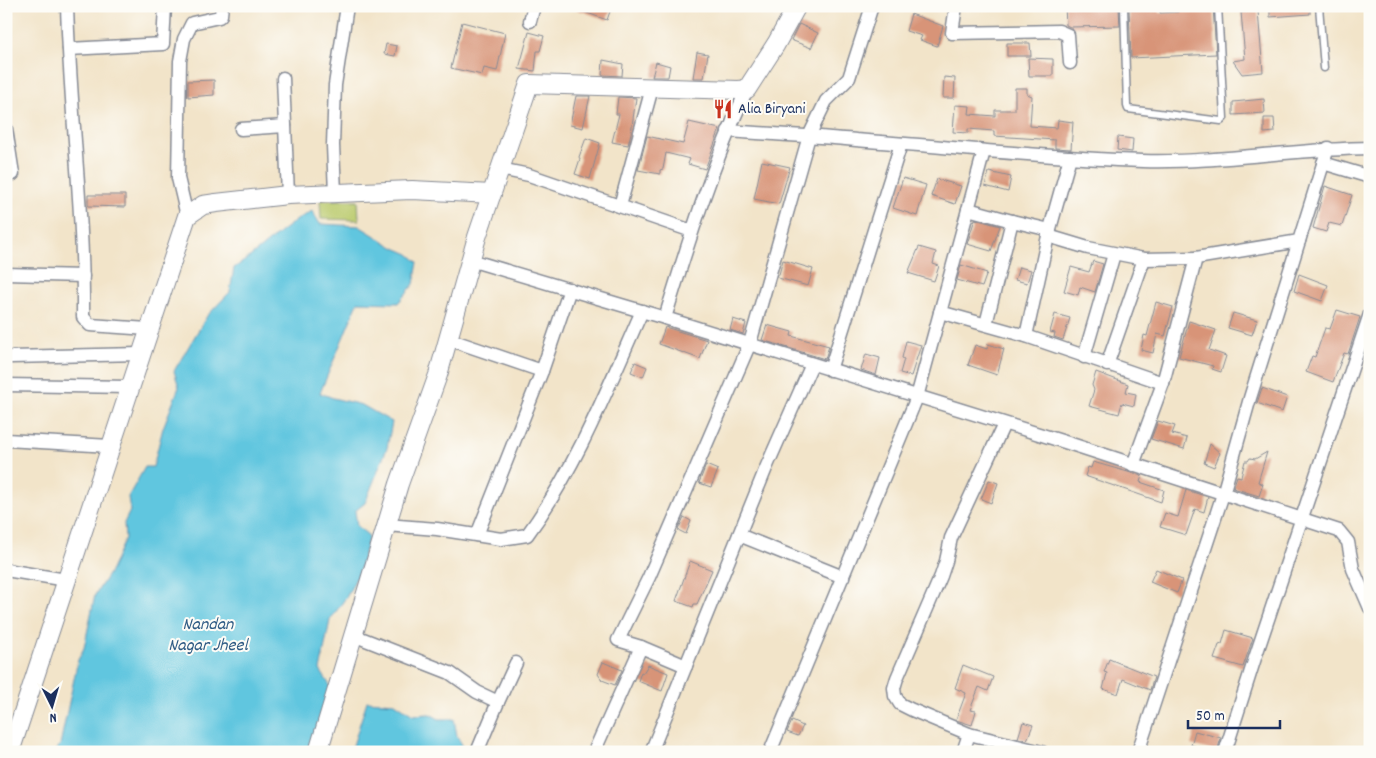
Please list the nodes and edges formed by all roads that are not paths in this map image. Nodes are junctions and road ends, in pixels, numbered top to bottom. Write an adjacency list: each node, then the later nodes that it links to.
1 (68, 6): 13 (street)
2 (165, 6): 13 (street)
3 (222, 6): 38 (street)
4 (348, 6): 33 (street)
5 (534, 6): 12 (street)
6 (797, 6): 18 (street)
7 (872, 6): 23 (street)
8 (956, 6): 14 (street)
9 (1124, 6): 10 (lane)
10 (1218, 6)
11 (1319, 6): 15 (lane)
12 (530, 21)
13 (69, 49): 48 (street)
14 (1070, 63)
15 (1324, 68)
16 (284, 78): 19 (street)
17 (652, 88): 18 (street); 30 (street); 36 (street)
18 (747, 89): 22 (street)
19 (285, 126): 21 (street); 35 (street)
20 (6, 129): 31 (street)
21 (242, 129)
22 (728, 131): 23 (street); 40 (street)
23 (809, 136): 24 (street); 58 (street)
24 (901, 144): 27 (street); 65 (street)
25 (1328, 148): 26 (street); 28 (street); 29 (street)
26 (1370, 148)
27 (984, 151): 28 (street); 37 (street)
28 (1070, 157): 41 (street)
29 (1323, 163): 32 (street); 42 (street)
30 (500, 169): 34 (street); 36 (street)
31 (13, 174)
32 (1370, 177)
33 (335, 193): 34 (street); 35 (street)
34 (492, 194): 46 (street)
35 (288, 195): 38 (street)
36 (620, 206): 40 (street)
37 (968, 209): 39 (street); 51 (street)
38 (186, 216): 55 (street)
39 (1012, 221): 41 (street); 54 (street)
40 (692, 231): 53 (street)
41 (1049, 233): 43 (street); 56 (street)
42 (1299, 241): 44 (street); 74 (street)
43 (1114, 254): 45 (street); 61 (street)
44 (1196, 258): 45 (street); 66 (street)
45 (1144, 259): 63 (street)
46 (470, 260): 49 (street); 57 (street)
47 (6, 274): 48 (street)
48 (83, 276): 55 (street)
49 (570, 289): 50 (street); 64 (street)
50 (642, 311): 53 (street); 77 (street)
51 (940, 312): 54 (street); 69 (street)
52 (1370, 314): 75 (street)
53 (665, 318): 58 (street)
54 (986, 324): 56 (street)
55 (148, 329): 59 (street)
56 (1026, 336): 61 (street)
57 (448, 339): 64 (street); 76 (street)
58 (750, 343): 62 (street); 84 (street)
59 (140, 354): 60 (street); 68 (street)
60 (12, 357)
61 (1084, 357): 63 (street)
62 (812, 364): 65 (street); 78 (street)
63 (1107, 365): 66 (street)
64 (542, 370): 77 (street)
65 (830, 370): 69 (street)
66 (1163, 383): 73 (street)
67 (6, 385): 68 (street)
68 (130, 388): 72 (street)
69 (917, 397): 70 (street); 80 (street)
70 (1004, 424): 73 (street); 88 (street)
71 (6, 440): 72 (street)
72 (110, 446): 81 (street)
73 (1133, 465): 74 (street)
74 (1223, 494): 75 (street); 97 (street)
75 (1303, 518): 82 (street); 98 (street)
76 (386, 525): 77 (street); 83 (street)
77 (477, 535)
78 (739, 535): 80 (street); 86 (street)
79 (6, 570): 81 (street)
80 (843, 577): 94 (street)
81 (66, 580): 89 (street)
82 (1370, 608)
83 (354, 635): 87 (street); 90 (street)
84 (641, 647): 86 (street); 92 (street)
85 (516, 663): 87 (street)
86 (686, 666): 93 (street)
87 (498, 702): 91 (street)
88 (969, 734): 95 (street); 96 (street)
89 (9, 750)
90 (318, 752)
91 (477, 752)
92 (594, 752)
93 (651, 752)
94 (770, 752)
95 (963, 752)
96 (1042, 752)
97 (1138, 752)
98 (1225, 752)

